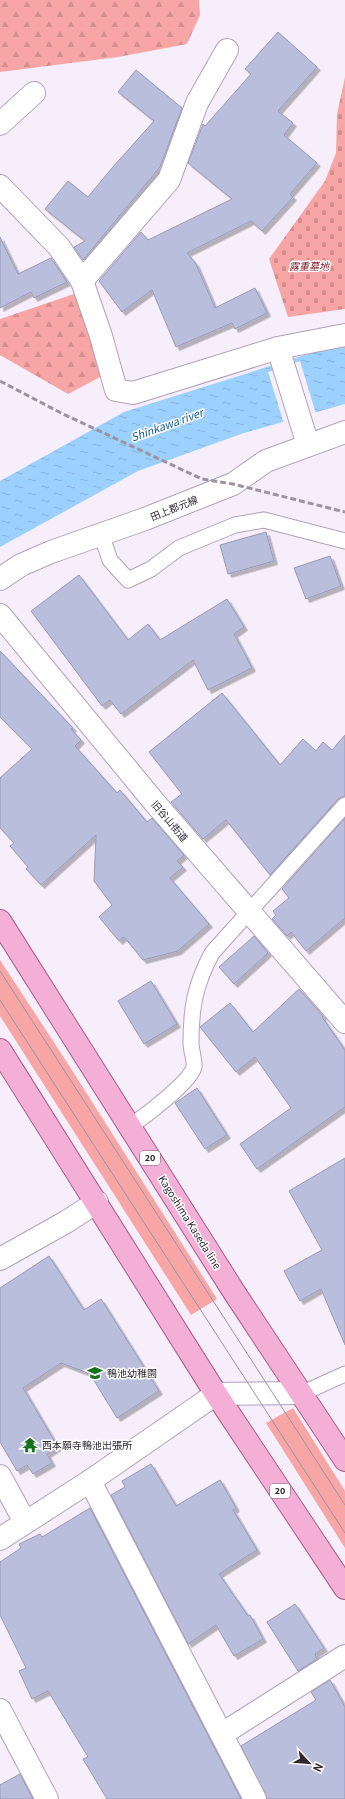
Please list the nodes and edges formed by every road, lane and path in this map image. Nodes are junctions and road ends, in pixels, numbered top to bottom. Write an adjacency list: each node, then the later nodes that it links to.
1 (227, 50): 5 (street)
2 (34, 93): 3 (street)
3 (0, 124)
4 (0, 186): 5 (street)
5 (82, 281): 7 (street)
6 (345, 335): 7 (street)
7 (278, 348): 9 (street)
8 (345, 432): 9 (street, 田上郡元線)
9 (308, 445): 10 (street, 田上郡元線)
10 (100, 534): 11 (lane); 12 (street, 田上郡元線)
11 (345, 541)
12 (0, 579)
13 (0, 615): 15 (street, 旧谷山街道)
14 (345, 804): 15 (lane)
15 (249, 913): 17 (street, 旧谷山街道); 19 (lane)
16 (0, 921): 19 (main road, Kagoshima Kaseda line / 20)
17 (345, 1022)
18 (1, 1054): 20 (main road, 20)
19 (130, 1127): 23 (main road, Kagoshima Kaseda line / 20)
20 (97, 1202): 21 (street); 24 (main road, 20)
21 (0, 1259)
22 (345, 1374): 23 (lane)
23 (303, 1393): 24 (street); 25 (main road, Kagoshima Kaseda line / 20)
24 (216, 1394): 27 (street); 30 (main road, 20)
25 (345, 1460)
26 (0, 1476): 28 (street)
27 (90, 1481): 28 (street); 33 (street)
28 (25, 1522): 29 (street)
29 (0, 1539)
30 (345, 1588)
31 (345, 1656): 33 (street)
32 (0, 1710): 34 (street)
33 (222, 1734): 35 (street)
34 (47, 1799)
35 (255, 1799)

